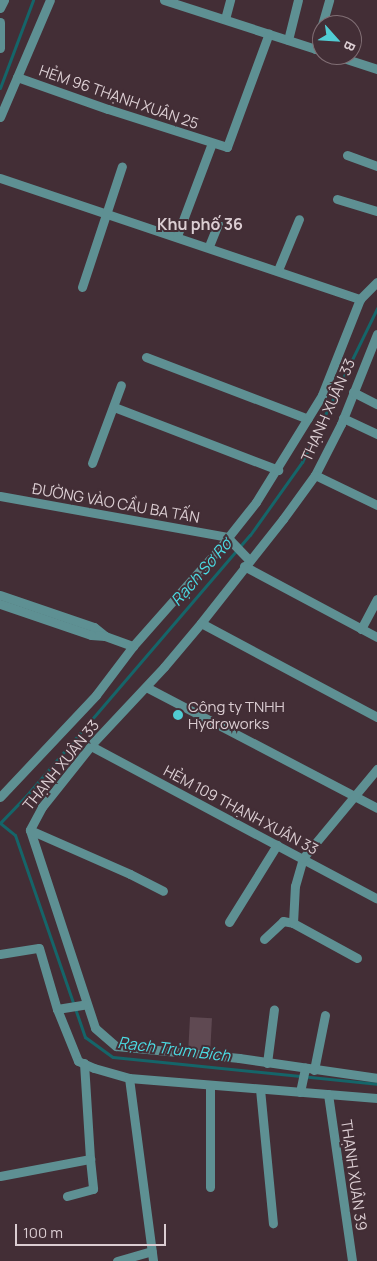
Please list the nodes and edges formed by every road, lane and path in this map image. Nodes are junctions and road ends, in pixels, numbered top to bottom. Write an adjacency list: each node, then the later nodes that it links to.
1 (4, 0): 7 (street)
2 (50, 0): 17 (street)
3 (164, 0): 9 (street)
4 (230, 0): 9 (street)
5 (298, 0): 12 (street)
6 (329, 0): 8 (street)
7 (0, 8)
8 (325, 15)
9 (225, 19): 11 (street)
10 (0, 22): 13 (street)
11 (269, 33): 12 (street); 19 (street)
12 (288, 40): 14 (street)
13 (0, 48)
14 (312, 48)
15 (362, 64): 16 (street)
16 (377, 69)
17 (17, 77): 18 (street); 19 (street, HẺM 96 THẠNH XUÂN 25)
18 (0, 116)
19 (212, 143): 29 (street)
20 (347, 155): 22 (street)
21 (122, 166): 26 (street)
22 (377, 166)
23 (0, 178): 26 (street)
24 (337, 199): 25 (street)
25 (377, 211)
26 (106, 213): 29 (street); 33 (street)
27 (299, 219): 31 (street)
28 (218, 224): 30 (street)
29 (177, 236): 30 (street)
30 (209, 246): 31 (street)
31 (278, 270): 34 (street)
32 (377, 282): 34 (street)
33 (82, 287)
34 (360, 299): 42 (street)
35 (377, 334): 38 (street, THẠNH XUÂN 33)
36 (146, 357): 42 (street)
37 (121, 385): 40 (street)
38 (353, 392): 39 (street); 41 (street, THẠNH XUÂN 33)
39 (377, 404)
40 (114, 407): 44 (street); 45 (street)
41 (343, 418): 43 (street); 46 (street, THẠNH XUÂN 33)
42 (308, 419): 45 (street)
43 (377, 434)
44 (92, 463)
45 (278, 470): 49 (street)
46 (315, 475): 48 (street); 50 (street, THẠNH XUÂN 33)
47 (0, 496): 49 (street, ĐƯỜNG VÀO CẦU BA TẤN)
48 (377, 505)
49 (228, 537): 50 (street); 58 (street)
50 (246, 563): 54 (street, THẠNH XUÂN 33); 55 (street)
51 (0, 595): 56 (street)
52 (377, 599): 55 (street)
53 (0, 604): 56 (street)
54 (201, 623): 59 (street, THẠNH XUÂN 33); 60 (street)
55 (361, 629): 57 (street)
56 (105, 636): 58 (street)
57 (377, 637)
58 (133, 646): 63 (street)
59 (146, 686): 61 (street, THẠNH XUÂN 33); 64 (street)
60 (377, 717)
61 (91, 746): 66 (street, THẠNH XUÂN 33); 67 (street, HẺM 109 THẠNH XUÂN 33)
62 (377, 769): 64 (street)
63 (0, 796)
64 (354, 797): 65 (street); 68 (street)
65 (377, 808)
66 (30, 830): 69 (street); 76 (street, THẠNH XUÂN 33)
67 (277, 845): 68 (street, HẺM 109 THẠNH XUÂN 33); 71 (street)
68 (303, 858): 70 (street, HẺM 109 THẠNH XUÂN 33); 72 (street)
69 (163, 891)
70 (377, 899)
71 (229, 922)
72 (293, 923): 73 (street); 75 (street)
73 (264, 939)
74 (0, 954): 77 (street)
75 (357, 958)
76 (87, 1004): 77 (street); 81 (street, THẠNH XUÂN 33)
77 (57, 1009): 80 (street)
78 (274, 1009): 81 (street)
79 (325, 1015): 82 (street)
80 (84, 1063): 83 (street); 90 (street)
81 (267, 1063): 82 (street, THẠNH XUÂN 33)
82 (310, 1069): 84 (street, THẠNH XUÂN 33); 87 (street)
83 (129, 1078): 85 (street); 95 (street)
84 (377, 1078)
85 (210, 1086): 86 (street); 92 (street)
86 (260, 1088): 87 (street); 94 (street)
87 (300, 1092): 88 (street)
88 (328, 1094): 89 (street); 98 (street, THẠNH XUÂN 39)
89 (377, 1098)
90 (90, 1159): 91 (street); 93 (street)
91 (0, 1176)
92 (210, 1187)
93 (67, 1196)
94 (273, 1223)
95 (152, 1251): 96 (street); 97 (street)
96 (117, 1261)
97 (153, 1261)
98 (352, 1261)

